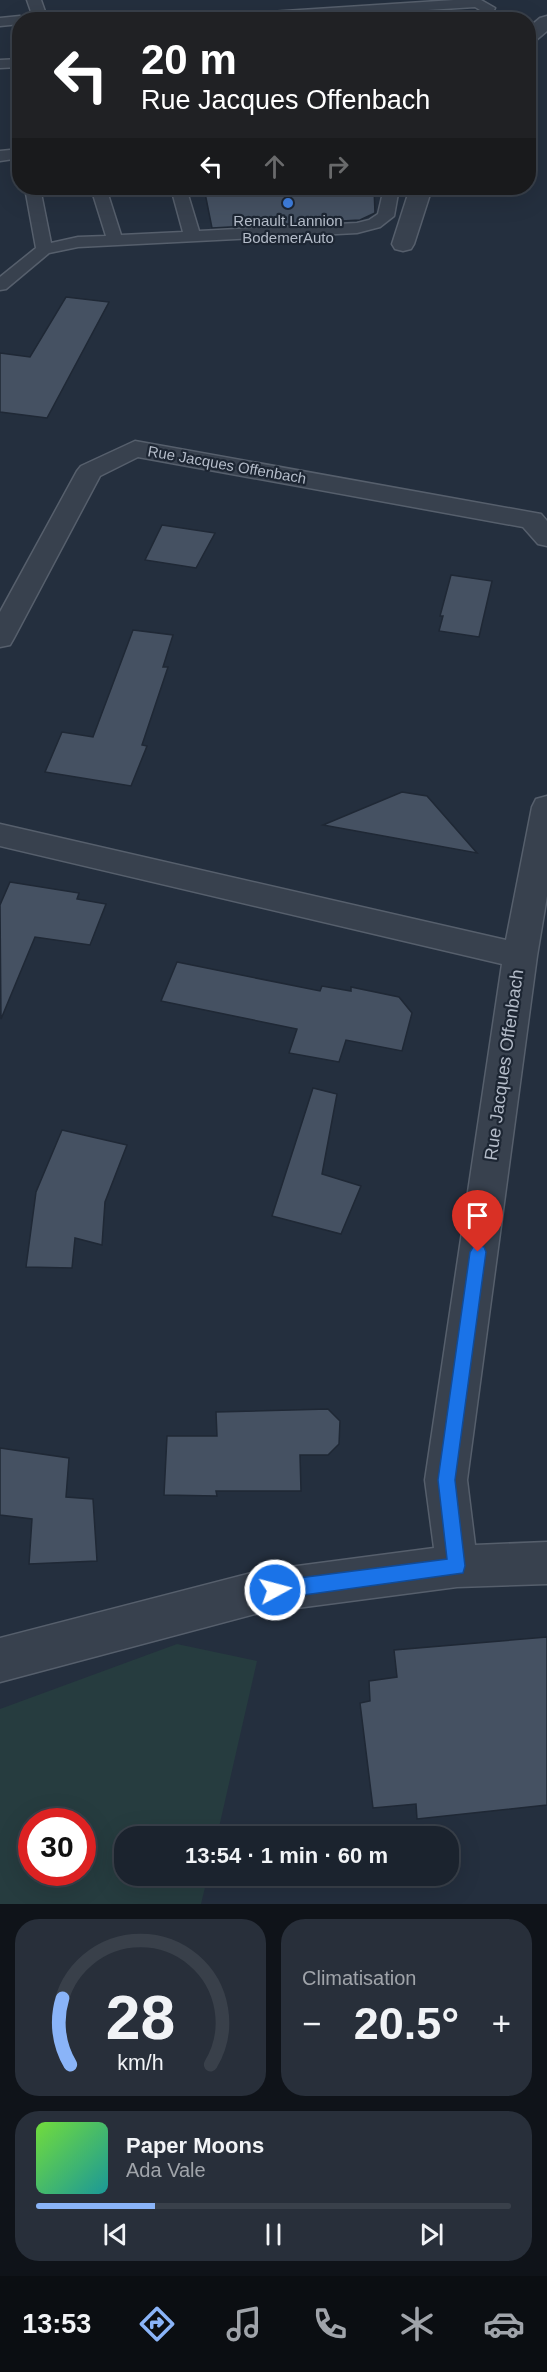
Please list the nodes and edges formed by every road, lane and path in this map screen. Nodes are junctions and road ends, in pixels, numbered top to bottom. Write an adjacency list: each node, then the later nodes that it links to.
1 (381, 7): 2 (lane); 3 (lane); 4 (lane)
2 (312, 12)
3 (384, 12)
4 (487, 12)
5 (33, 195): 13 (lane)
6 (100, 195): 11 (lane)
7 (180, 195): 10 (lane)
8 (390, 195): 10 (lane)
9 (419, 195): 12 (street)
10 (192, 236): 11 (lane)
11 (116, 240): 13 (lane)
12 (403, 244)
13 (45, 249): 15 (lane)
14 (0, 260): 15 (lane)
15 (22, 266): 16 (lane)
16 (0, 285)
17 (547, 538): 18 (street, Rue Jacques Offenbach)
18 (0, 638)
19 (547, 807): 21 (street, Rue Jacques Offenbach)
20 (0, 835): 21 (street, Rue Jacques Offenbach)
21 (520, 956): 23 (street, Rue Jacques Offenbach)
22 (547, 1563): 23 (street)
23 (457, 1566): 24 (street)
24 (0, 1660)

